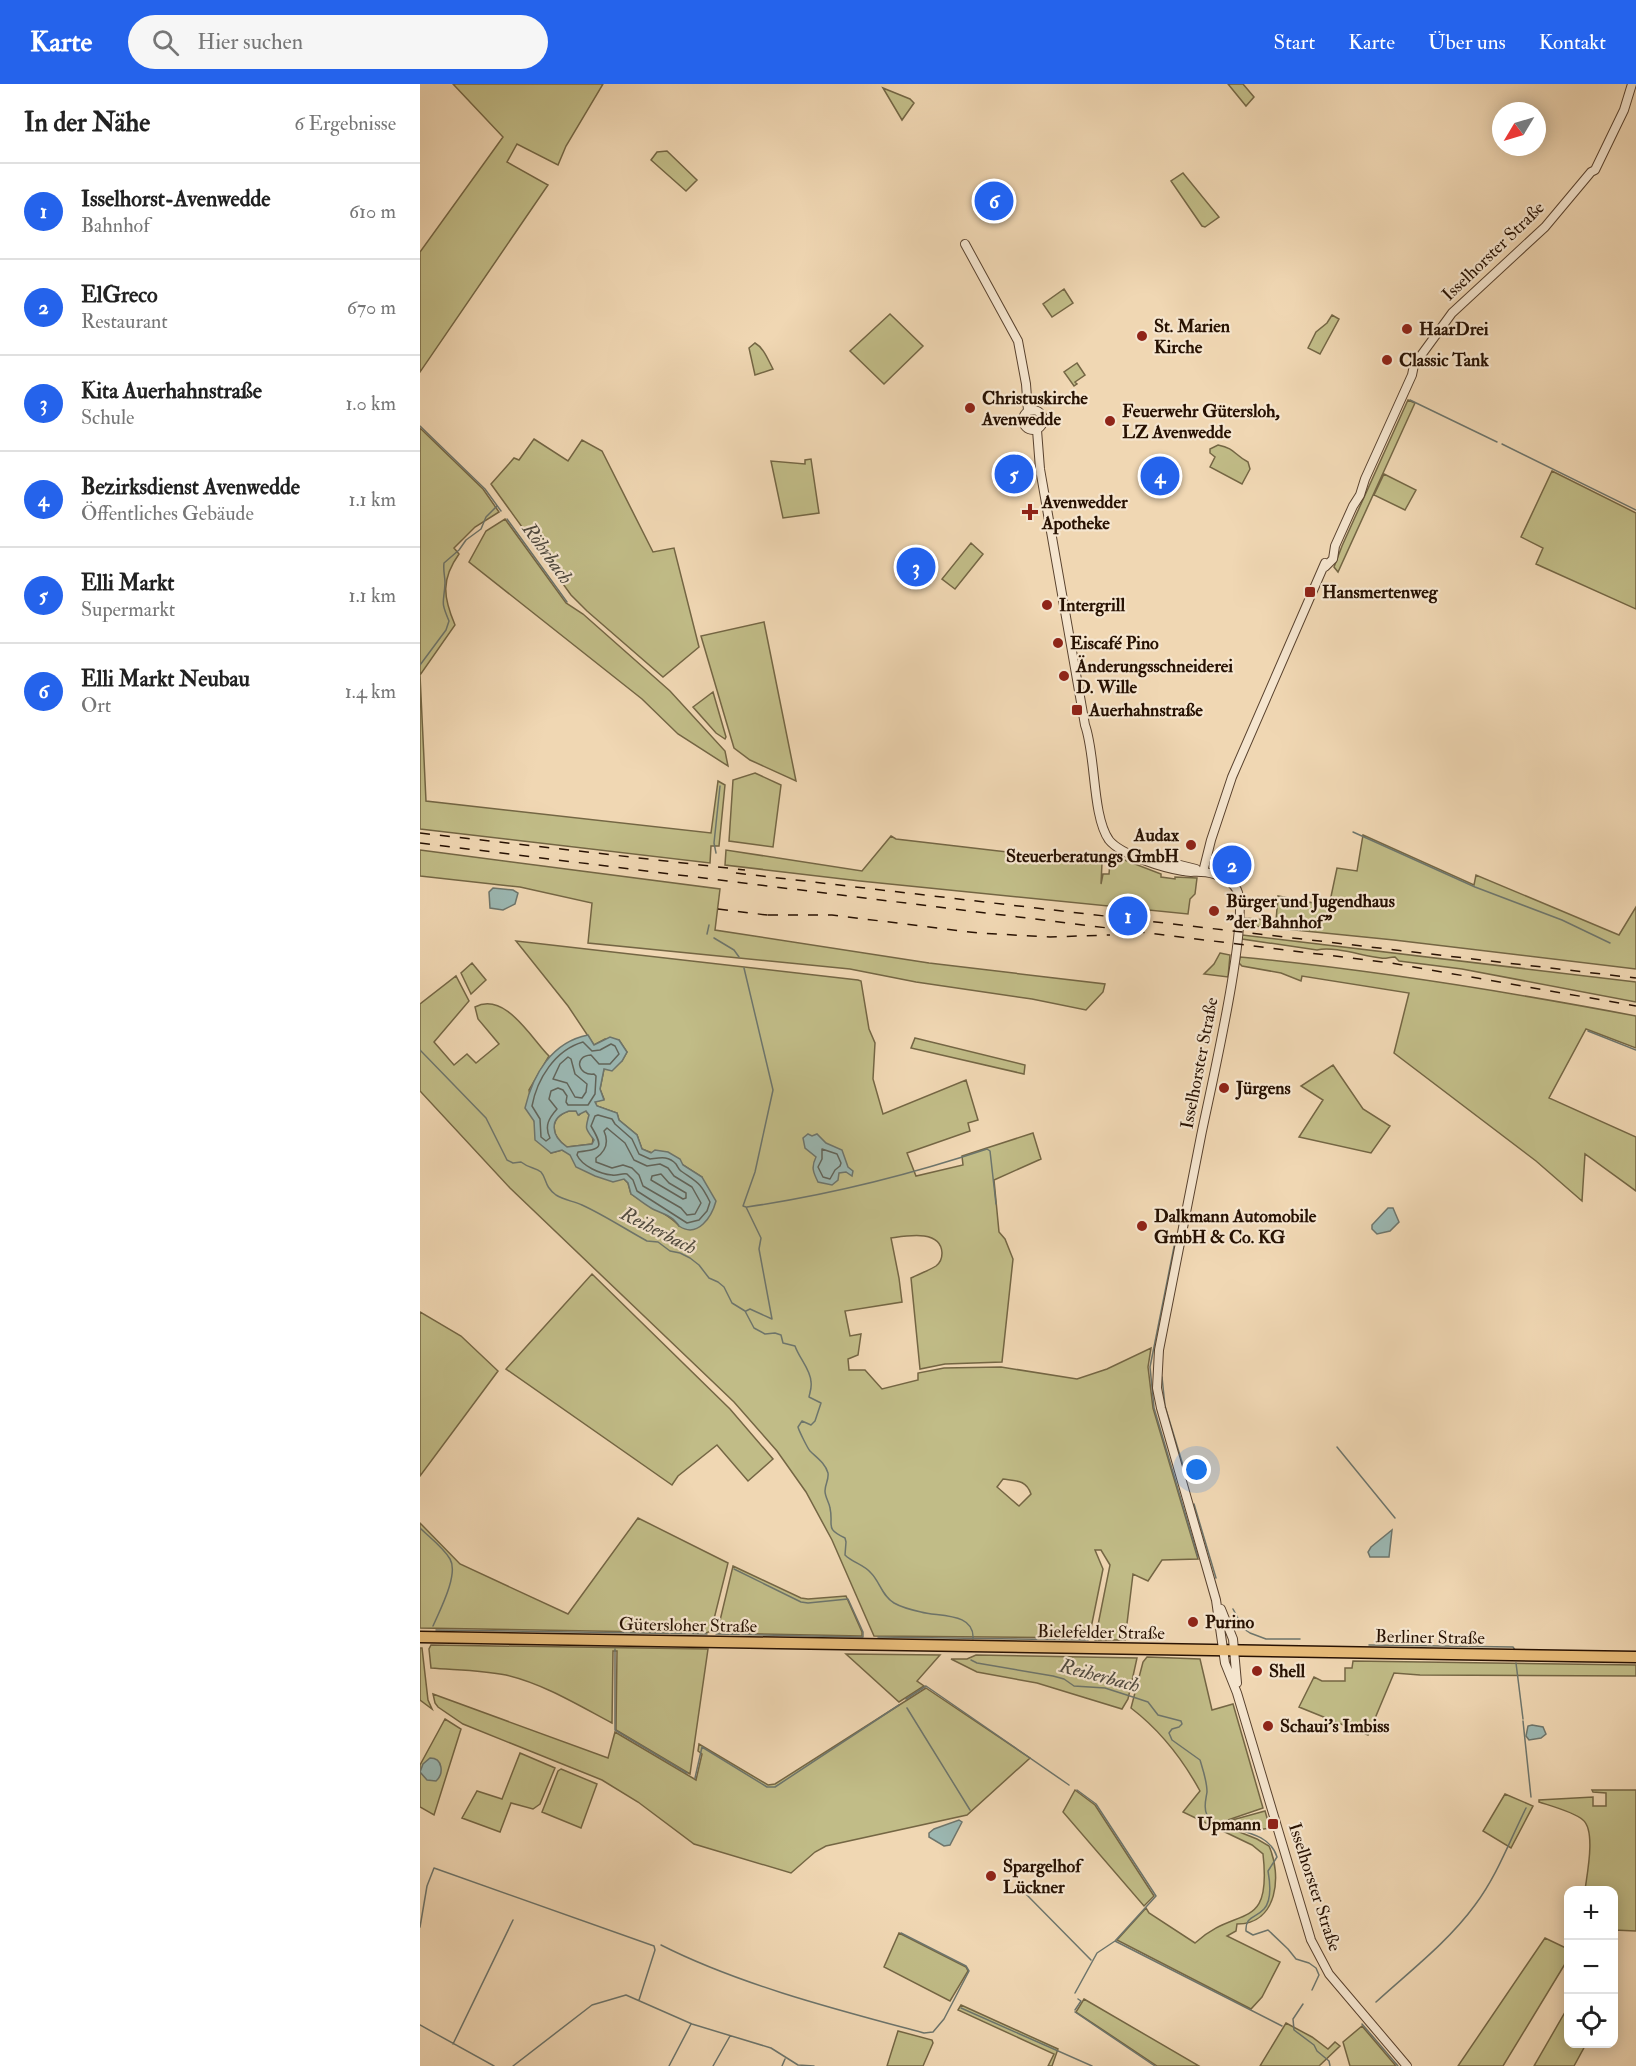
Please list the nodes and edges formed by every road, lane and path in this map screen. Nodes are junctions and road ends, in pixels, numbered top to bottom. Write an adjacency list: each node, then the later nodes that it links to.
1 (1634, 84): 3 (street, Isselhorster Straße)
2 (1636, 91): 3 (street, Isselhorster Straße)
3 (1624, 110): 7 (street, Isselhorster Straße)
4 (965, 244): 5 (street)
5 (1031, 411): 6 (street); 6 (street)
6 (1034, 430): 7 (street)
7 (1202, 872): 8 (street, Isselhorster Straße)
8 (1216, 1600): 11 (street, Isselhorster Straße); 12 (street, Isselhorster Straße)
9 (420, 1637): 10 (main road, Gütersloher Straße)
10 (979, 1646): 11 (main road, Bielefelder Straße)
11 (1223, 1651): 12 (main road, Berliner Straße); 14 (street, Isselhorster Straße)
12 (1235, 1651): 13 (main road, Berliner Straße); 14 (street, Isselhorster Straße)
13 (1636, 1657)
14 (1238, 1693): 15 (street, Isselhorster Straße)
15 (1407, 2066)

